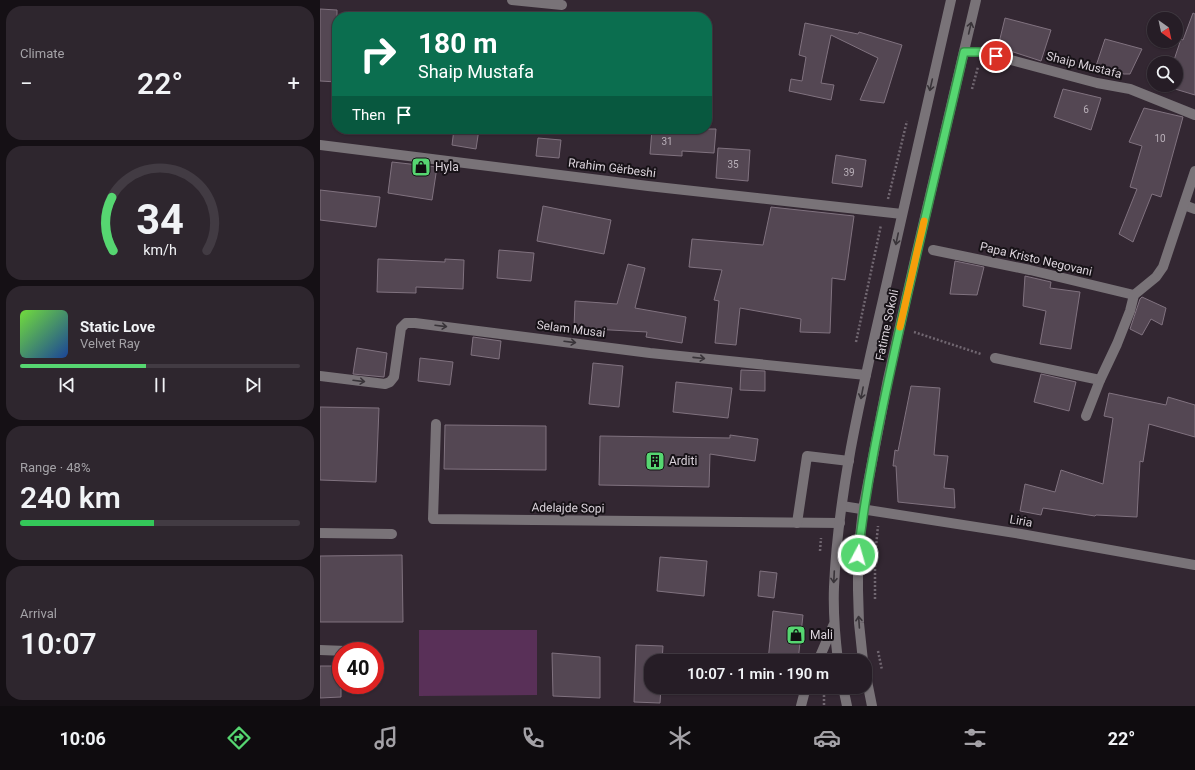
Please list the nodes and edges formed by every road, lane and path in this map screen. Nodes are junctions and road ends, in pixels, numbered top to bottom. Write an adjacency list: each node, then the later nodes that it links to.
1 (512, 0): 4 (street)
2 (951, 0): 13 (street, Fatime Sokoli, one-way to 13)
3 (976, 0): 5 (street, Fatime Sokoli, one-way to 3)
4 (562, 5)
5 (964, 52): 6 (street, Shaip Mustafa); 25 (street, Fatime Sokoli)
6 (981, 52): 7 (path); 8 (street, Shaip Mustafa)
7 (972, 90)
8 (1195, 115)
9 (320, 145): 13 (street, Rrahim Gërbeshi)
10 (1195, 171): 11 (street)
11 (1184, 205): 12 (street); 15 (street)
12 (1195, 209)
13 (902, 214): 18 (street, Fatime Sokoli, one-way to 18)
14 (933, 250): 15 (street, Papa Kristo Negovani)
15 (1134, 295): 20 (street)
16 (913, 337): 17 (path)
17 (995, 358): 20 (street)
18 (866, 375): 19 (street, Selam Musai, one-way to 18); 23 (street, Fatime Sokoli, one-way to 23)
19 (320, 376)
20 (1100, 380): 21 (street)
21 (1086, 416)
22 (436, 424): 27 (street, Adelajde Sopi)
23 (849, 461): 24 (street, Fatime Sokoli); 27 (street)
24 (842, 506): 25 (street, Liria); 28 (street, Fatime Sokoli)
25 (863, 509): 26 (street, Liria); 39 (street, Fatime Sokoli, one-way to 25)
26 (880, 512): 31 (street, Liria); 32 (path)
27 (797, 523): 28 (street, Adelajde Sopi)
28 (840, 523): 33 (street, Fatime Sokoli, one-way to 33)
29 (320, 533): 30 (street)
30 (392, 534)
31 (1195, 565)
32 (875, 606)
33 (834, 624): 37 (street); 38 (street, Fatime Sokoli)
34 (878, 648): 40 (path)
35 (320, 650): 36 (street)
36 (332, 650)
37 (821, 654)
38 (837, 654)
39 (862, 654)
40 (883, 677)
41 (804, 694): 45 (street)
42 (824, 694): 46 (path)
43 (844, 694): 47 (street)
44 (870, 694): 48 (street)
45 (801, 706)
46 (824, 706)
47 (847, 706)
48 (872, 706)

